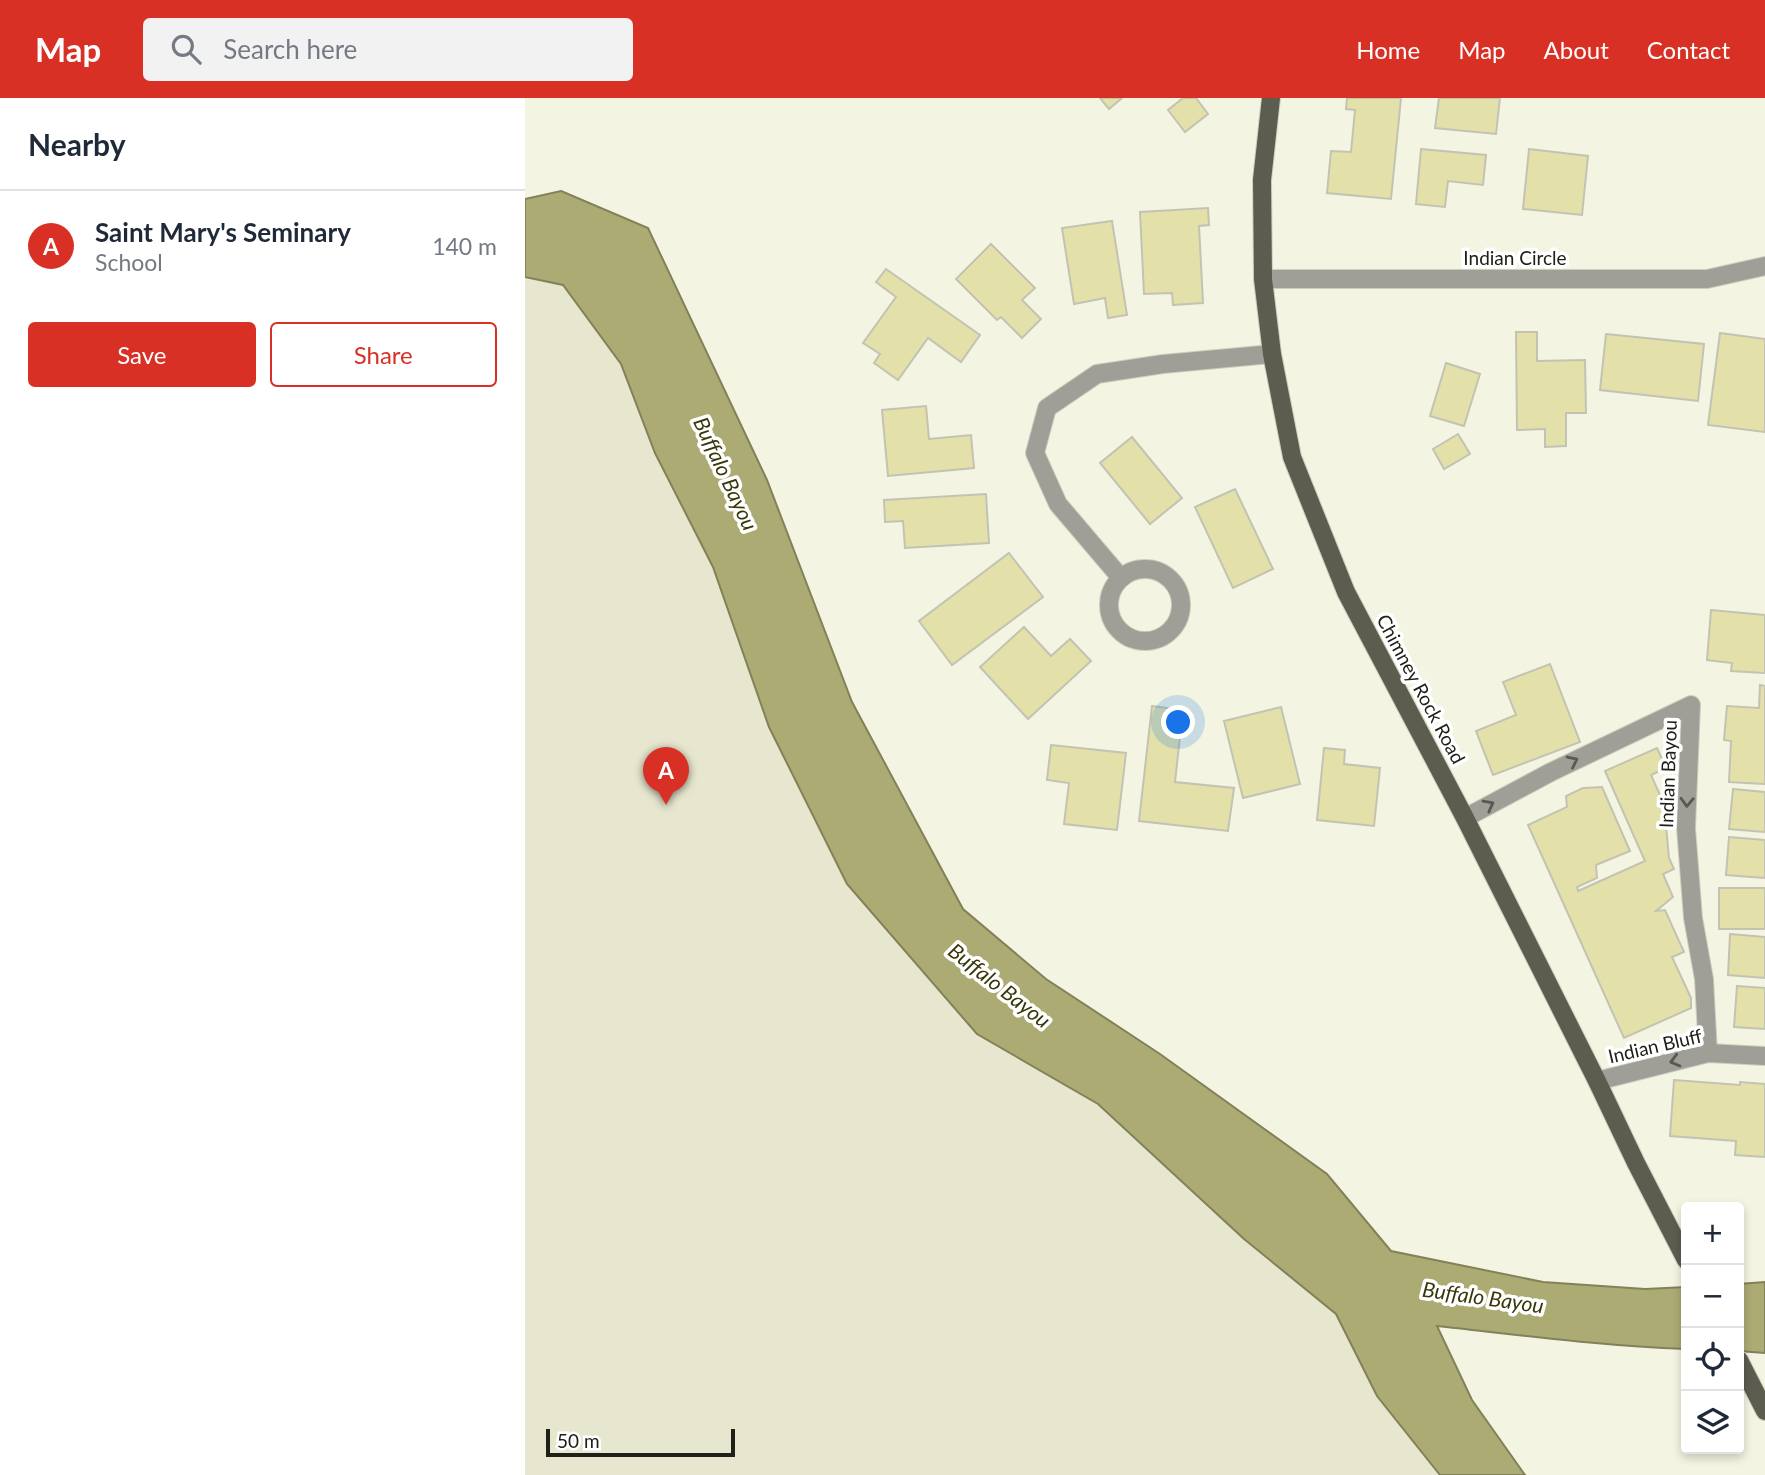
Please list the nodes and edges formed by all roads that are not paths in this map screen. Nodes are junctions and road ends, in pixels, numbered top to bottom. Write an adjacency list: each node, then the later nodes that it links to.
1 (1271, 98): 3 (main road, Chimney Rock Road)
2 (1765, 266): 3 (street, Indian Circle)
3 (1263, 279): 4 (main road, Chimney Rock Road)
4 (1272, 354): 5 (street); 6 (main road, Chimney Rock Road)
5 (1121, 578): 5 (street)
6 (1465, 818): 7 (street, Indian Bayou, one-way to 7); 9 (main road, Chimney Rock Road)
7 (1708, 1053): 8 (street, Indian Bluff); 9 (street, Indian Bluff, one-way to 9)
8 (1765, 1056)
9 (1597, 1082): 10 (main road, Chimney Rock Road)
10 (1681, 1250)
11 (1744, 1370): 12 (main road)
12 (1765, 1411)

